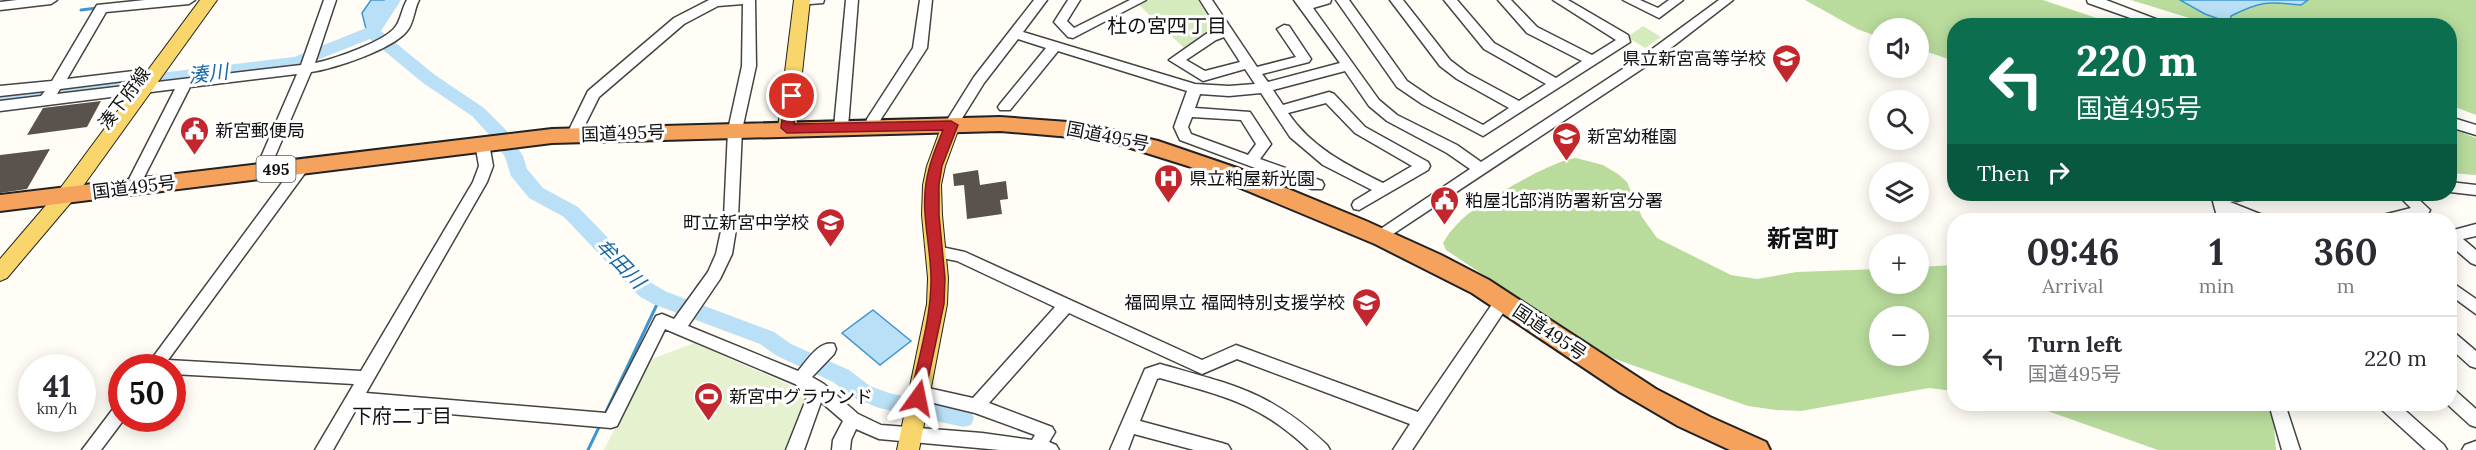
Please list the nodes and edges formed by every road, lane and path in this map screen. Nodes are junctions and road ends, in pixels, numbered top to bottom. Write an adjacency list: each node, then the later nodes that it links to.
1 (51, 0): 28 (street)
2 (189, 0): 40 (street)
3 (198, 0): 38 (main road, 湊下府線)
4 (209, 0): 38 (main road, 湊下府線)
5 (330, 0): 36 (street)
6 (413, 0): 36 (street)
7 (742, 0): 25 (street)
8 (749, 0): 56 (street)
9 (852, 0): 54 (street)
10 (926, 0): 53 (street)
11 (1041, 0): 32 (street)
12 (1074, 0): 13 (street)
13 (1140, 0)
14 (1206, 0): 31 (street)
15 (1325, 0): 27 (street)
16 (1342, 0): 48 (street)
17 (1396, 0): 48 (street)
18 (1450, 0): 41 (street)
19 (1504, 0): 34 (street)
20 (1559, 0): 34 (street)
21 (1629, 0): 22 (street)
22 (1677, 0)
23 (1727, 0): 62 (street)
24 (2093, 0): 29 (street)
25 (713, 1): 58 (street)
26 (807, 1): 55 (main road)
27 (1302, 3): 35 (street)
28 (4, 6)
29 (2145, 18)
30 (1284, 29): 37 (street)
31 (1228, 32): 37 (street); 37 (street)
32 (1016, 34): 33 (street); 52 (street)
33 (1054, 47): 43 (street); 47 (street)
34 (1592, 61): 41 (street)
35 (1346, 66): 42 (street); 62 (street)
36 (306, 67): 39 (street); 63 (street)
37 (1251, 68): 42 (street)
38 (143, 82): 39 (street); 40 (street); 45 (street); 69 (main road, 湊下府線)
39 (184, 83): 65 (street)
40 (56, 84): 44 (street); 45 (street)
41 (1556, 84): 48 (street)
42 (1264, 88): 43 (street); 49 (street)
43 (1195, 89): 50 (street)
44 (0, 91)
45 (45, 101): 46 (street)
46 (0, 106)
47 (1005, 107)
48 (1518, 107)
49 (1279, 111): 67 (street); 67 (street)
50 (1186, 112): 60 (street); 60 (street)
51 (2457, 124): 57 (street)
52 (951, 125): 53 (highway, 国道495号 / 495); 80 (highway, 国道495号 / 495); 82 (main road)
53 (872, 126): 54 (highway, 国道495号 / 495)
54 (841, 127): 55 (highway, 国道495号 / 495)
55 (787, 128): 56 (highway, 国道495号 / 495)
56 (735, 130): 58 (highway, 国道495号 / 495); 90 (street)
57 (2476, 130)
58 (574, 134): 59 (highway, 国道495号 / 495)
59 (484, 142): 61 (highway, 国道495号 / 495); 96 (street)
60 (1251, 161): 64 (street)
61 (303, 165): 63 (highway, 国道495号 / 495); 93 (street)
62 (1480, 169): 80 (street)
63 (262, 171): 65 (highway, 国道495号 / 495)
64 (1317, 185)
65 (132, 187): 69 (highway, 国道495号 / 495)
66 (2457, 188): 68 (street)
67 (1384, 190): 74 (street)
68 (2476, 190)
69 (58, 196): 72 (highway, 495); 83 (main road); 85 (main road)
70 (2220, 201): 73 (street)
71 (2412, 201): 77 (street)
72 (0, 203)
73 (2220, 204): 75 (street); 76 (street)
74 (1359, 205)
75 (2223, 213)
76 (2242, 213)
77 (2411, 213)
78 (2476, 230): 79 (street)
79 (2457, 235)
80 (1381, 236): 87 (highway, 国道495号 / 495)
81 (2457, 243): 84 (street)
82 (937, 252): 88 (street); 99 (main road)
83 (0, 255)
84 (2476, 259)
85 (0, 273)
86 (2457, 292): 89 (street)
87 (1503, 300): 107 (street); 121 (highway, 国道495号 / 495)
88 (1066, 305): 102 (street); 107 (street)
89 (2476, 308)
90 (680, 326): 97 (street); 100 (street)
91 (2457, 345): 94 (street)
92 (828, 349): 97 (street)
93 (164, 354)
94 (2476, 362)
95 (186, 369): 96 (street)
96 (365, 378): 100 (street)
97 (801, 379): 98 (street)
98 (818, 388): 105 (street); 115 (street)
99 (918, 395): 102 (street); 110 (main road)
100 (354, 399): 114 (street)
101 (2457, 402): 106 (street)
102 (976, 406): 111 (street)
103 (2279, 411): 122 (street)
104 (2395, 411): 123 (street)
105 (852, 419): 110 (street); 116 (street)
106 (2476, 420)
107 (1423, 421): 120 (street)
108 (1130, 426): 117 (street); 118 (street); 119 (street)
109 (108, 428): 113 (street)
110 (910, 435): 111 (street)
111 (1044, 448)
112 (2476, 448): 124 (street)
113 (91, 450)
114 (324, 450)
115 (795, 450)
116 (841, 450)
117 (1119, 450)
118 (1222, 450)
119 (1321, 450)
120 (1402, 450)
121 (1757, 450)
122 (2291, 450)
123 (2438, 450)
124 (2471, 450)

